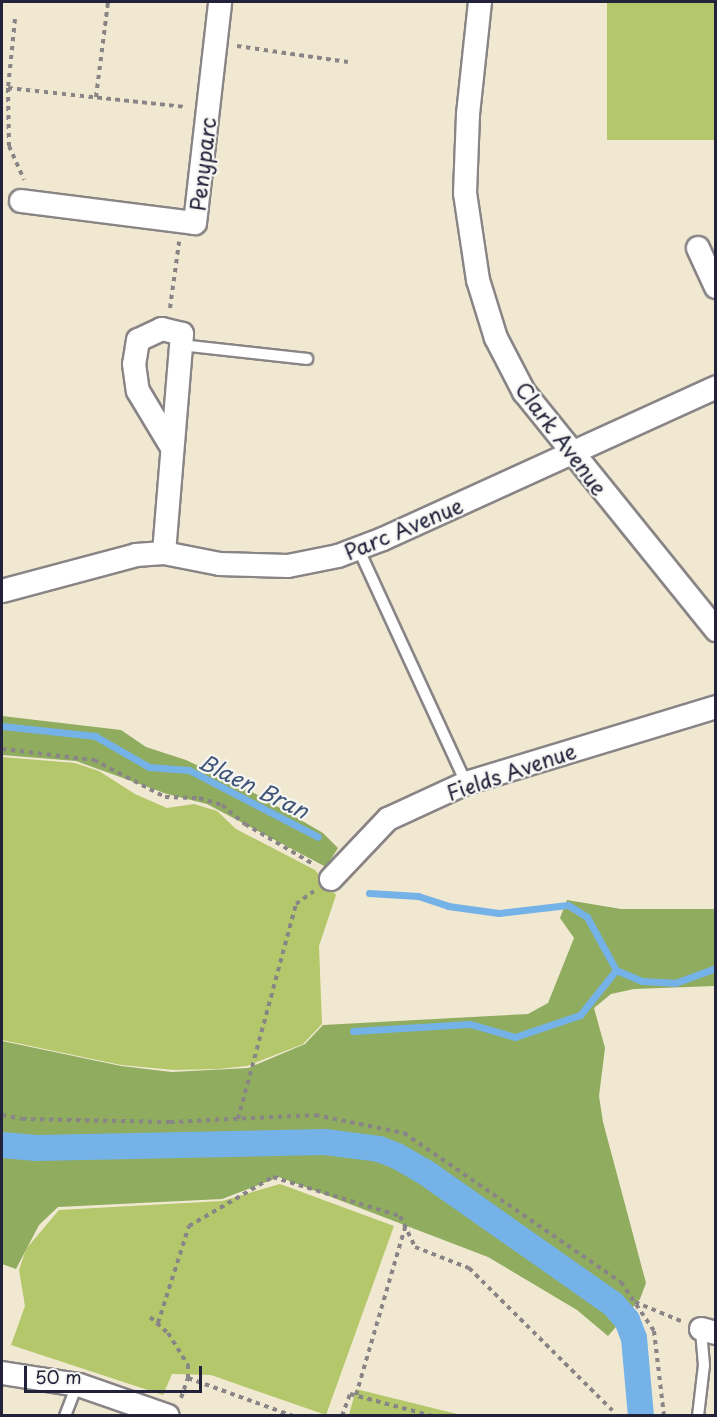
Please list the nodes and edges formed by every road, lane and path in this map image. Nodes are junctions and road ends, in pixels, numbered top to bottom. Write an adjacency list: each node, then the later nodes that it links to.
1 (108, 2): 8 (path)
2 (220, 2): 5 (street, Penyparc)
3 (480, 2): 18 (street, Clark Avenue)
4 (15, 19): 7 (path)
5 (216, 42): 6 (path); 9 (street, Penyparc)
6 (348, 62)
7 (8, 88): 8 (path); 10 (path)
8 (96, 97): 9 (path)
9 (209, 109): 11 (street, Penyparc)
10 (26, 201): 11 (street, Penyparc)
11 (182, 222): 14 (path)
12 (698, 248): 13 (street)
13 (716, 287)
14 (174, 337): 15 (lane); 17 (street); 17 (street)
15 (307, 359)
16 (716, 387): 18 (street, Parc Avenue)
17 (171, 446): 20 (street)
18 (570, 453): 19 (street, Parc Avenue); 22 (street, Clark Avenue)
19 (358, 548): 20 (street, Parc Avenue); 25 (lane)
20 (164, 553): 21 (street, Parc Avenue)
21 (2, 591)
22 (716, 630)
23 (716, 707): 25 (street, Fields Avenue)
24 (2, 749): 26 (path)
25 (466, 783): 26 (street, Fields Avenue)
26 (331, 879): 28 (path)
27 (2, 1115): 28 (path)
28 (238, 1119): 30 (path)
29 (405, 1227): 32 (path); 36 (path); 37 (path)
30 (635, 1302): 33 (path); 43 (path)
31 (150, 1317): 32 (path)
32 (158, 1323): 40 (path)
33 (708, 1331): 44 (lane)
34 (2, 1372): 35 (street)
35 (77, 1385): 38 (lane); 39 (street)
36 (356, 1395): 41 (path); 42 (path)
37 (612, 1410)
38 (65, 1416)
39 (168, 1416)
40 (293, 1416)
41 (342, 1416)
42 (432, 1416)
43 (664, 1416)
44 (698, 1416)

